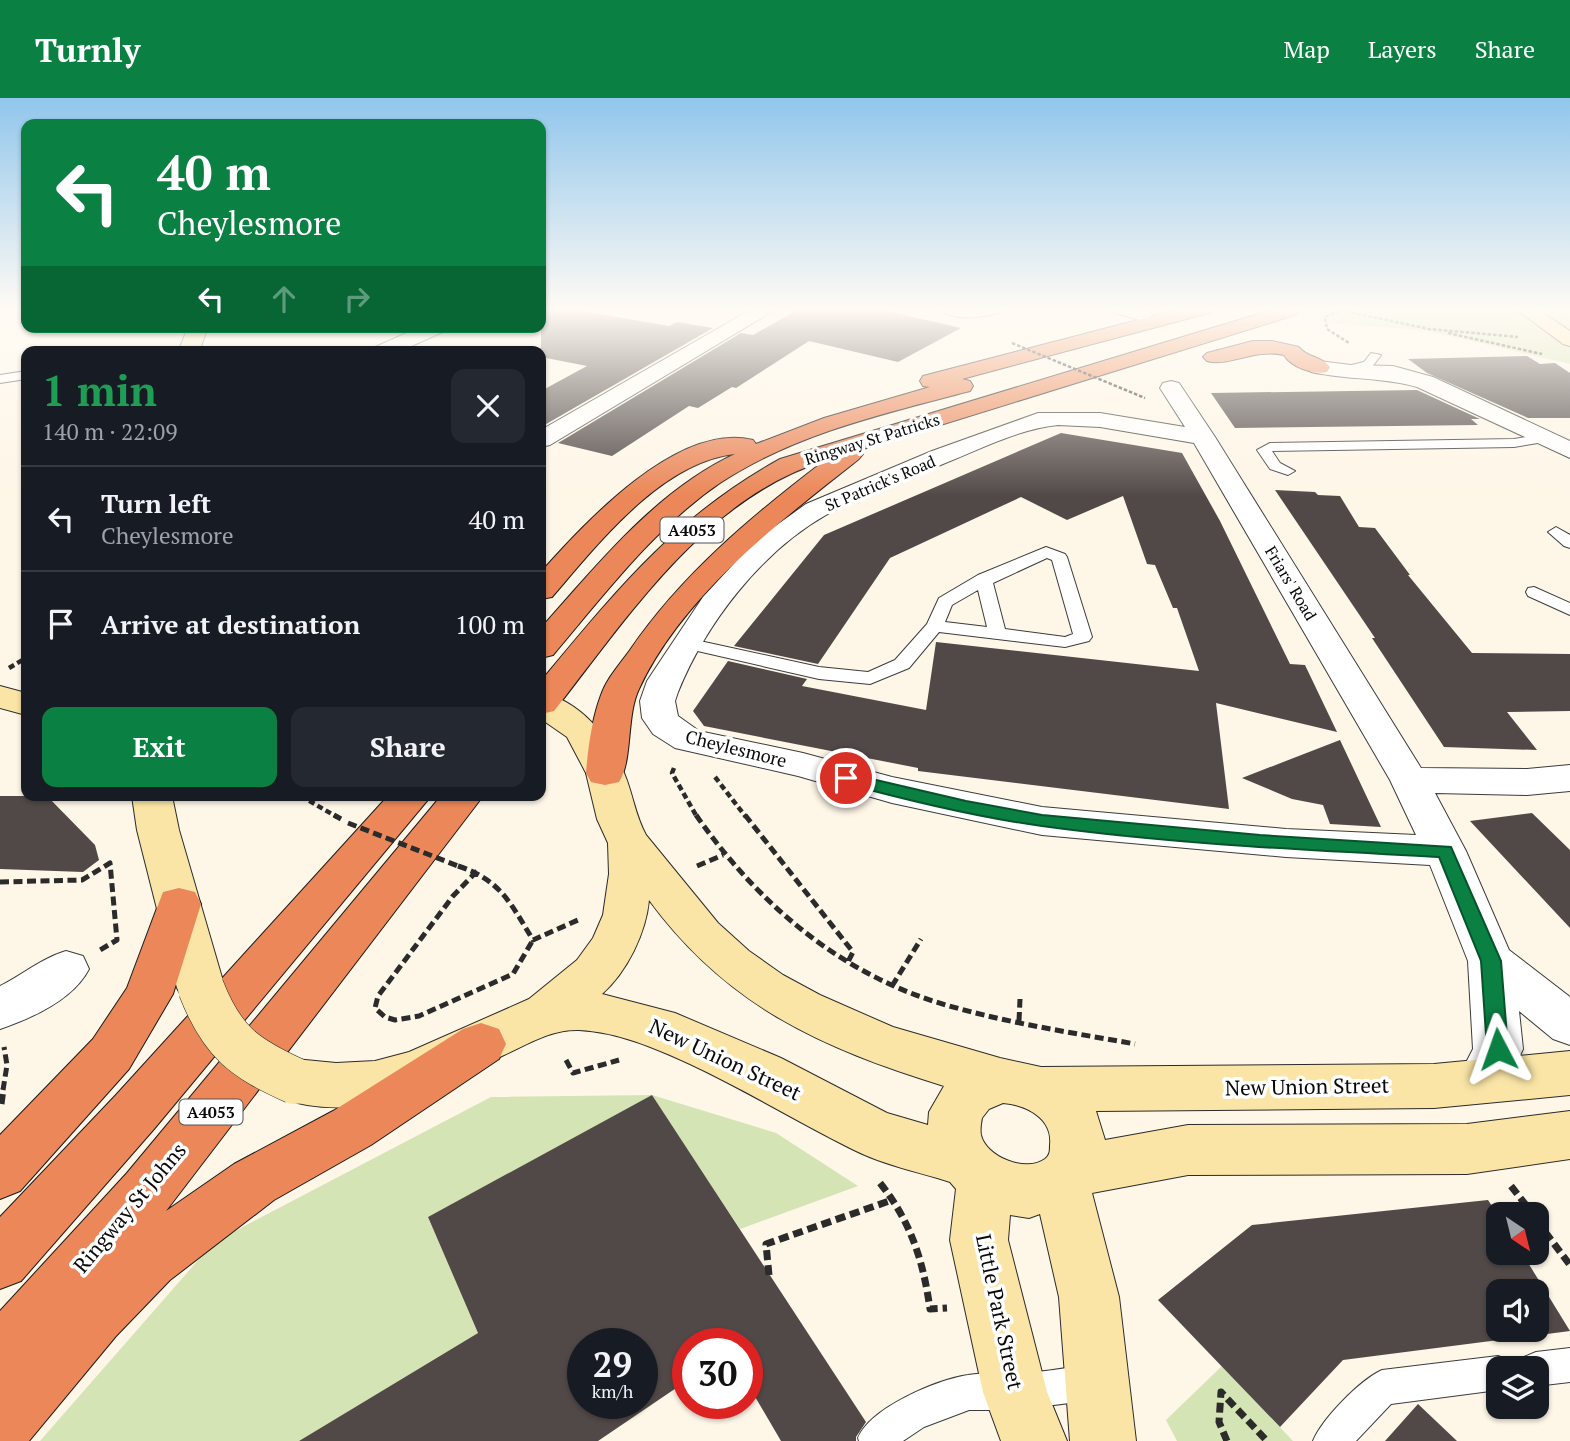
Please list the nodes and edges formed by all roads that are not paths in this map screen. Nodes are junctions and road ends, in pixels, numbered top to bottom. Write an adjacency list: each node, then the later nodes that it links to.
1 (658, 372): 12 (street)
2 (960, 372): 10 (highway, A4053)
3 (1015, 372): 10 (highway, Ringway St Patricks / A4053)
4 (1091, 372): 11 (highway, Ringway St Patricks / A4053)
5 (1163, 372): 11 (highway)
6 (1353, 372): 14 (street)
7 (21, 376): 8 (lane)
8 (0, 379)
9 (1158, 393): 13 (street, Friars' Road)
10 (916, 398): 15 (highway, Ringway St Patricks / A4053)
11 (963, 411): 16 (highway, Ringway St Patricks / A4053)
12 (546, 437)
13 (1203, 437): 28 (street, St Patrick's Road); 35 (street, Friars' Road)
14 (1545, 438): 17 (street); 18 (lane)
15 (785, 440): 22 (highway); 27 (highway, Ringway St Patricks / A4053)
16 (866, 443): 31 (highway, Ringway St Patricks / A4053); 33 (highway)
17 (1570, 450)
18 (1288, 471)
19 (1556, 532): 20 (lane)
20 (1570, 543)
21 (984, 579): 25 (lane); 26 (lane); 26 (lane)
22 (546, 585)
23 (1534, 592): 24 (lane)
24 (1570, 610)
25 (935, 626): 26 (lane); 28 (lane)
26 (997, 634)
27 (546, 642)
28 (686, 643): 32 (street, St Patrick's Road)
29 (2, 684): 30 (street)
30 (21, 700)
31 (547, 706): 33 (street)
32 (657, 715): 41 (street, Cheylesmore)
33 (605, 773): 40 (street)
34 (1570, 778): 35 (street)
35 (1409, 780): 41 (street, Friars' Road)
36 (149, 801): 42 (street, New Union Street)
37 (407, 801): 39 (highway, A4053)
38 (453, 801): 39 (highway, A4053)
39 (377, 841): 56 (highway, A4053); 57 (highway, Ringway St Johns / A4053)
40 (629, 843): 45 (street); 51 (street, New Union Street)
41 (1445, 852): 43 (street, Friars' Road)
42 (179, 904): 48 (street, New Union Street, bridge); 54 (highway)
43 (1491, 961): 47 (street); 50 (street)
44 (66, 969): 46 (street)
45 (546, 1013): 48 (street, New Union Street); 53 (street, New Union Street)
46 (1, 1024)
47 (1570, 1025)
48 (481, 1044): 63 (highway)
49 (1570, 1073): 50 (street, New Union Street)
50 (1483, 1080): 51 (street, New Union Street)
51 (1022, 1085): 53 (street); 55 (street)
52 (1570, 1135): 55 (street)
53 (974, 1170): 55 (street); 62 (street, Little Park Street)
54 (0, 1173)
55 (1065, 1177): 61 (street)
56 (0, 1260)
57 (0, 1357)
58 (1570, 1365): 59 (lane)
59 (1549, 1367)
60 (1486, 1375): 66 (lane)
61 (1098, 1382): 62 (lane); 65 (street)
62 (1025, 1417): 64 (lane)
63 (0, 1425)
64 (876, 1438)
65 (1103, 1441)
66 (1331, 1441)

